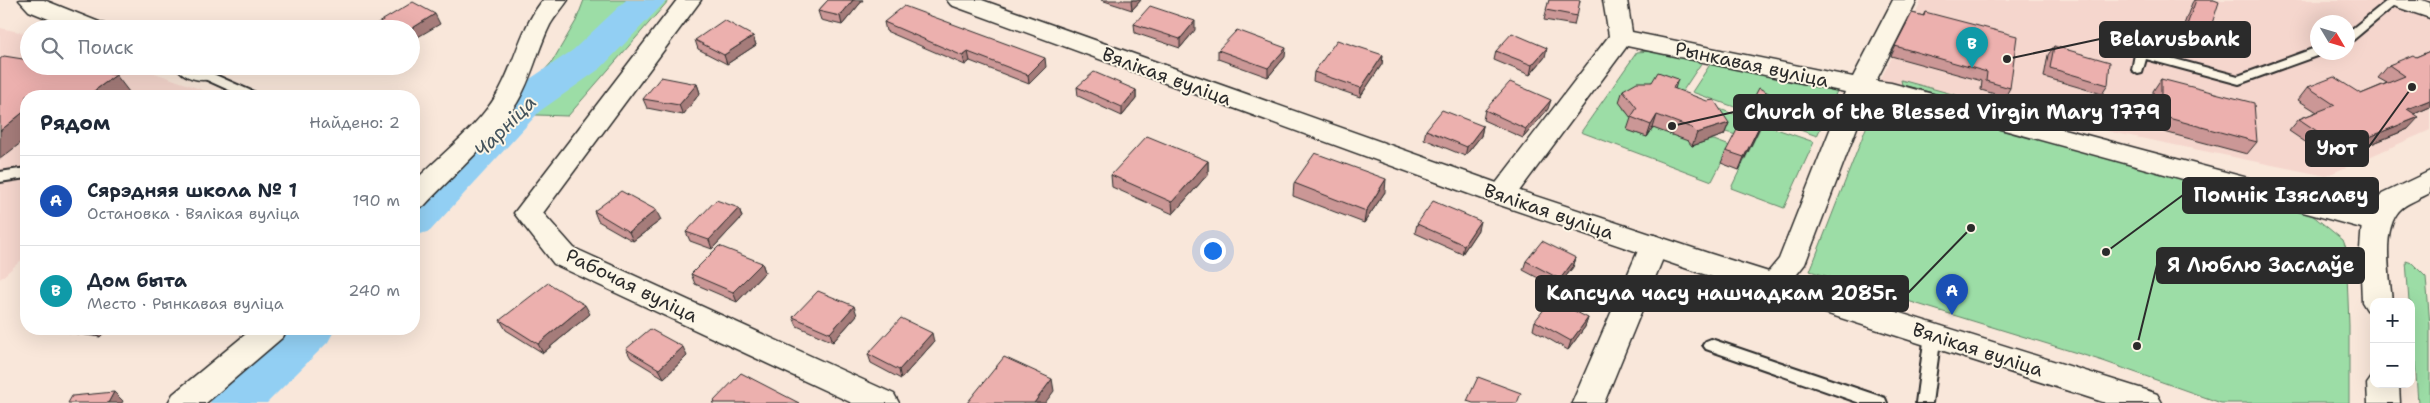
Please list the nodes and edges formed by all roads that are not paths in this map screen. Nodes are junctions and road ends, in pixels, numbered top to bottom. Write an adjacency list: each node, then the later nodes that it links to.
1 (31, 0): 10 (street)
2 (556, 0): 21 (street)
3 (689, 0): 32 (street, Рабочая вуліца)
4 (958, 0): 22 (street, Вялікая вуліца)
5 (1615, 0): 12 (street)
6 (1905, 0): 16 (street)
7 (2395, 0): 11 (lane)
8 (2399, 0): 9 (street)
9 (2430, 11)
10 (71, 20)
11 (2355, 32)
12 (1621, 37): 16 (street, Рынкавая вуліца); 22 (street)
13 (2310, 54): 14 (lane)
14 (2138, 70)
15 (206, 75): 17 (lane)
16 (1860, 87): 23 (street, Рынкавая вуліца); 25 (street)
17 (239, 90)
18 (20, 174): 19 (lane)
19 (0, 177)
20 (2430, 181): 23 (street)
21 (420, 193)
22 (1501, 195): 24 (street, Вялікая вуліца)
23 (2376, 222): 26 (street)
24 (1654, 246): 25 (street, Вялікая вуліца); 33 (street)
25 (1774, 284): 27 (street, Вялікая вуліца)
26 (2377, 298)
27 (1933, 334): 35 (lane); 36 (street, Вялікая вуліца)
28 (265, 335): 31 (street)
29 (1711, 345): 34 (lane)
30 (2383, 388): 37 (street)
31 (184, 403)
32 (883, 403)
33 (1588, 403)
34 (1879, 403)
35 (1924, 403)
36 (2146, 403)
37 (2384, 403)

